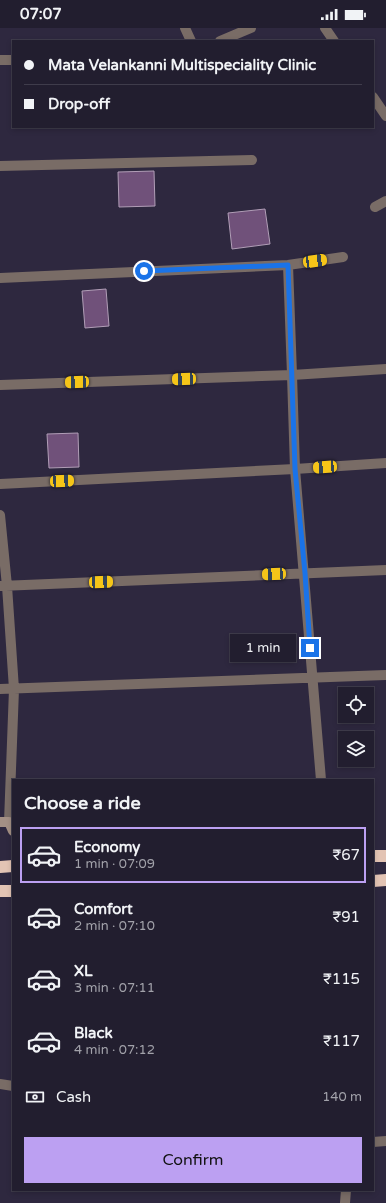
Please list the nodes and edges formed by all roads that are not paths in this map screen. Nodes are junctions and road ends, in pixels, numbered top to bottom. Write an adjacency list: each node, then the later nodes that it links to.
1 (186, 28): 4 (street)
2 (251, 28): 5 (street)
3 (325, 28): 6 (street)
4 (191, 40)
5 (222, 40)
6 (333, 40)
7 (0, 60): 8 (street)
8 (12, 60)
9 (374, 98): 10 (street)
10 (386, 116)
11 (252, 160): 12 (street)
12 (0, 166)
13 (386, 201): 14 (street)
14 (375, 207)
15 (343, 257): 16 (street)
16 (288, 265): 17 (street); 19 (street)
17 (0, 278)
18 (386, 369): 19 (street)
19 (292, 375): 20 (street); 22 (street)
20 (0, 385)
21 (386, 463): 22 (street)
22 (295, 469): 23 (street); 26 (street)
23 (0, 484)
24 (0, 515): 27 (street)
25 (386, 570): 26 (street)
26 (305, 573): 27 (street); 29 (street)
27 (4, 586): 31 (street)
28 (386, 675): 29 (street)
29 (311, 678): 31 (street); 32 (street)
30 (0, 689): 31 (street)
31 (14, 689): 33 (street)
32 (321, 779)
33 (7, 825)
34 (374, 856): 35 (highway)
35 (386, 856)
36 (0, 866): 37 (highway)
37 (12, 866)
38 (386, 880): 39 (highway)
39 (374, 881)
40 (0, 891): 41 (highway)
41 (12, 891)
42 (0, 1084): 43 (street)
43 (12, 1086)
44 (386, 1141): 45 (street)
45 (374, 1142)
46 (346, 1191): 47 (street)
47 (345, 1203)

